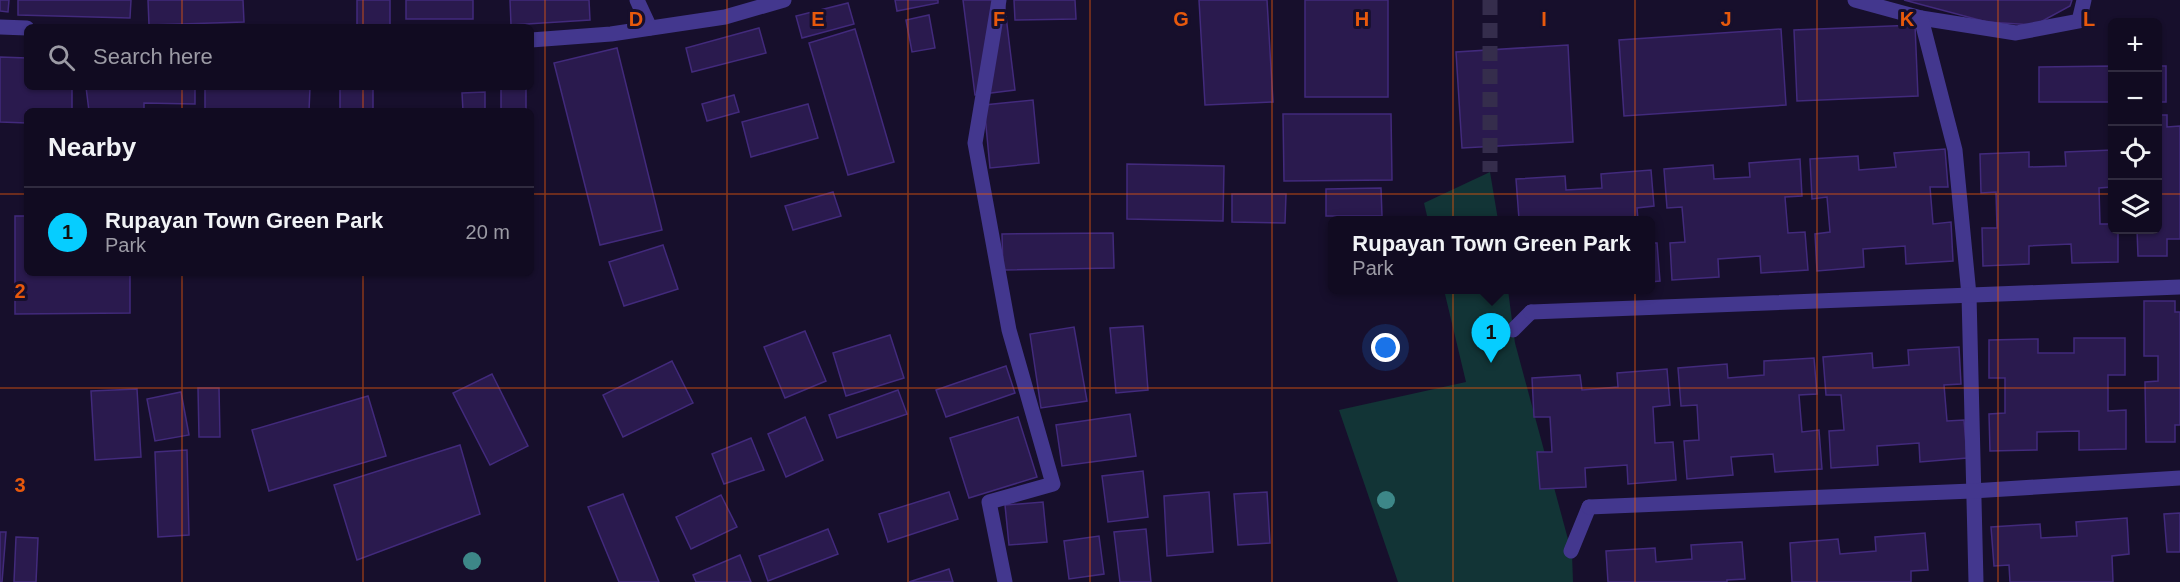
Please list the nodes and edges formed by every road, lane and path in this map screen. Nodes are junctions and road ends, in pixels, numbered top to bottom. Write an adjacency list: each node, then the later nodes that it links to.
1 (637, 0): 9 (street)
2 (784, 0): 9 (street)
3 (999, 0): 17 (street)
4 (1855, 0): 6 (street)
5 (2084, 0): 6 (street)
6 (1921, 18): 12 (street)
7 (0, 27): 8 (street)
8 (24, 28)
9 (650, 28): 10 (street)
10 (534, 40)
11 (2180, 287): 12 (street)
12 (1969, 295): 13 (street); 15 (street)
13 (1514, 330)
14 (2180, 478): 15 (street)
15 (1972, 491): 16 (street); 18 (street)
16 (1571, 552)
17 (1005, 582)
18 (1976, 582)

